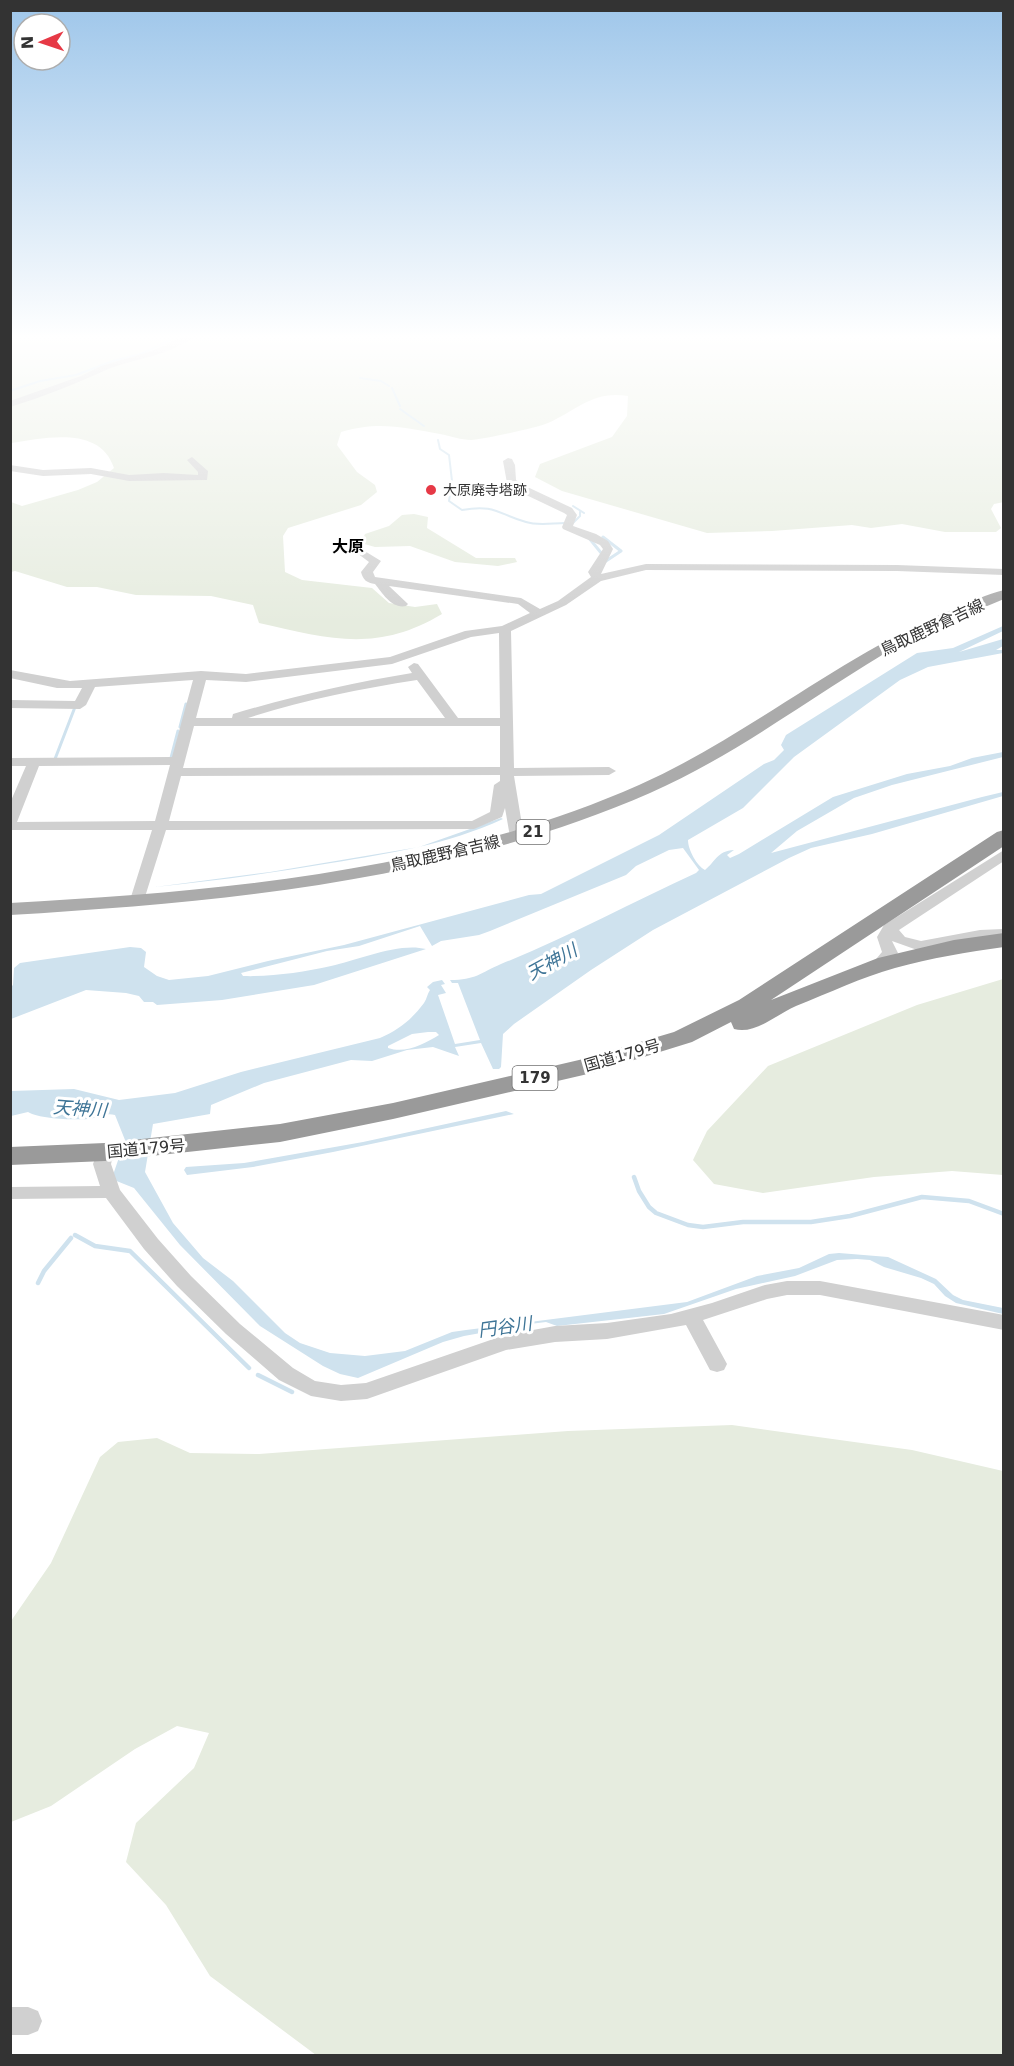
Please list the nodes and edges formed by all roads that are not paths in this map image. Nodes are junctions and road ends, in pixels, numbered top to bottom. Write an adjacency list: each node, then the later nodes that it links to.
1 (192, 460): 3 (street)
2 (508, 461): 6 (street)
3 (10, 468)
4 (363, 553): 7 (street)
5 (1004, 572): 6 (street)
6 (597, 578): 10 (street)
7 (379, 581): 9 (street); 10 (street)
8 (1004, 594): 31 (main road, 鳥取鹿野倉吉線 / 21)
9 (402, 604)
10 (539, 614): 11 (street)
11 (505, 629): 12 (street); 21 (street)
12 (404, 657): 14 (street); 15 (street)
13 (10, 674): 16 (street)
14 (201, 675): 16 (street); 19 (street)
15 (420, 676): 18 (street); 20 (street)
16 (90, 683): 17 (street)
17 (10, 704)
18 (229, 721): 19 (street); 20 (street)
19 (187, 722): 24 (street)
20 (454, 722): 21 (street)
21 (507, 722): 26 (street)
22 (10, 762): 23 (street)
23 (34, 762): 24 (street); 27 (street)
24 (176, 767): 26 (street); 29 (street)
25 (609, 771): 26 (street)
26 (508, 775): 29 (street); 31 (street)
27 (10, 821)
28 (10, 826): 29 (street)
29 (160, 826): 33 (street)
30 (1004, 836): 40 (highway, 国道179号 / 179)
31 (517, 837): 33 (main road, 鳥取鹿野倉吉線 / 21)
32 (1004, 854): 35 (street)
33 (137, 900): 34 (main road, 鳥取鹿野倉吉線 / 21)
34 (10, 909)
35 (897, 922): 36 (street); 38 (street)
36 (1004, 934)
37 (1004, 940): 38 (highway, 国道179号 / 179)
38 (879, 965): 40 (highway, 国道179号 / 179)
39 (10, 1156): 40 (highway, 国道179号 / 179)
40 (104, 1158): 41 (highway, 国道179号 / 179); 42 (street)
41 (10, 1169)
42 (111, 1192): 43 (street); 44 (street)
43 (10, 1194)
44 (691, 1316): 45 (street); 46 (street)
45 (1004, 1323)
46 (717, 1364)

